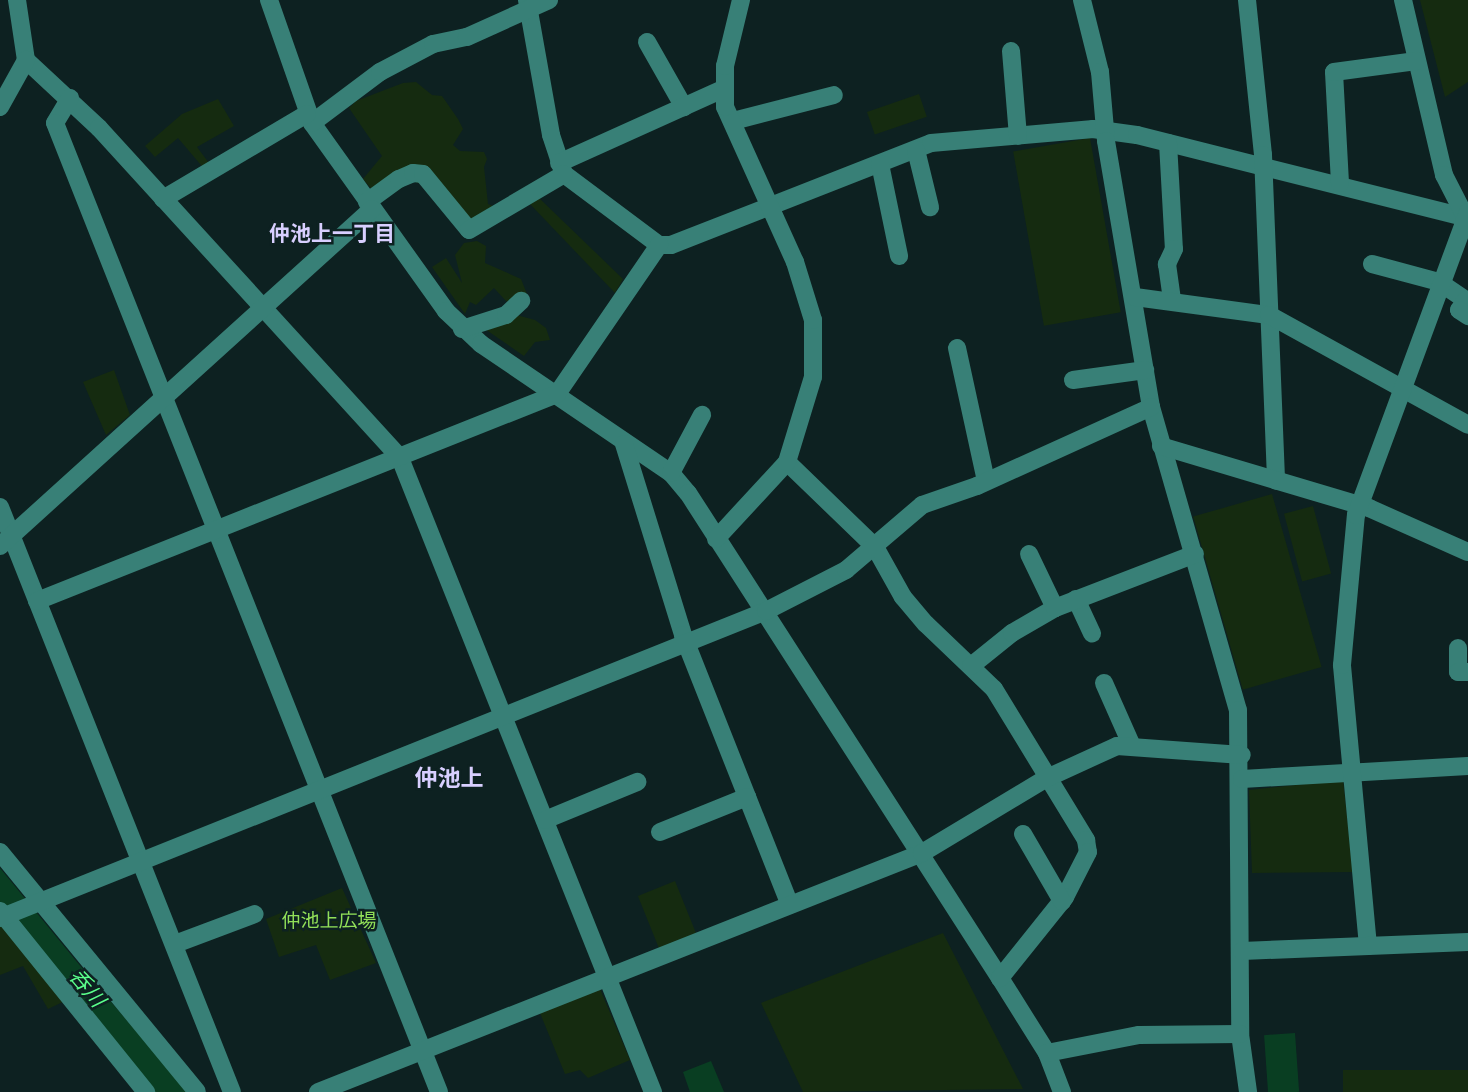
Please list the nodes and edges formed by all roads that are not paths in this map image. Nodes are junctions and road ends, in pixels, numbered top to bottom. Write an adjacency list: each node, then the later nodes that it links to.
1 (17, 0): 11 (street)
2 (268, 0): 18 (street)
3 (549, 0): 8 (street)
4 (741, 0): 13 (street)
5 (1082, 0): 20 (street)
6 (1247, 0): 25 (street)
7 (1403, 0): 12 (street)
8 (530, 5): 18 (street); 26 (street)
9 (647, 43): 17 (street)
10 (1011, 51): 21 (street)
11 (26, 60): 15 (street); 16 (street)
12 (1416, 61): 27 (street); 32 (street)
13 (723, 89): 17 (street); 19 (street)
14 (834, 95): 19 (street)
15 (70, 98): 28 (street); 49 (street)
16 (0, 107)
17 (684, 107): 26 (street)
18 (310, 118): 28 (street); 29 (street)
19 (733, 121): 30 (street)
20 (1104, 128): 21 (street); 22 (street); 37 (street)
21 (1018, 136): 23 (street)
22 (1168, 143): 25 (street); 38 (street)
23 (916, 150): 24 (street); 31 (street)
24 (880, 164): 30 (street); 34 (street)
25 (1264, 165): 27 (street); 41 (street)
26 (562, 168): 29 (street); 33 (street)
27 (1340, 183): 32 (street)
28 (163, 200): 40 (street)
29 (370, 206): 40 (street); 43 (street)
30 (771, 206): 33 (street); 56 (street)
31 (930, 207)
32 (1467, 217): 36 (street)
33 (659, 245): 48 (street)
34 (899, 256)
35 (1371, 264): 36 (street)
36 (1439, 282): 42 (street); 47 (street)
37 (1135, 297): 38 (street); 45 (street)
38 (1172, 300): 41 (street)
39 (522, 301): 43 (street)
40 (259, 308): 49 (street); 55 (street)
41 (1269, 314): 47 (street); 59 (street)
42 (1468, 316)
43 (462, 329): 48 (street)
44 (957, 348): 58 (street)
45 (1145, 370): 46 (street); 50 (street)
46 (1073, 380)
47 (1400, 387): 52 (street); 60 (street)
48 (557, 394): 53 (street); 55 (street)
49 (164, 400): 62 (street); 64 (street)
50 (1151, 407): 54 (street); 58 (street)
51 (702, 415): 57 (street)
52 (1468, 425)
53 (624, 444): 57 (street); 74 (street)
54 (1161, 446): 59 (street); 68 (street)
55 (400, 458): 62 (street); 79 (street)
56 (787, 462): 63 (street); 65 (street)
57 (671, 473): 63 (street)
58 (986, 481): 65 (street)
59 (1276, 481): 60 (street)
60 (1359, 505): 66 (street); 83 (street)
61 (0, 507): 64 (street)
62 (219, 531): 70 (street); 87 (street)
63 (716, 539): 72 (street)
64 (6, 541): 70 (street)
65 (875, 547): 72 (street); 76 (street)
66 (1468, 552)
67 (1029, 554): 71 (street)
68 (1195, 554): 69 (street); 81 (street)
69 (1076, 599): 71 (street); 73 (street)
70 (37, 601): 94 (street)
71 (1055, 608): 76 (street)
72 (766, 611): 74 (street); 93 (street)
73 (1092, 633)
74 (687, 644): 79 (street); 88 (street)
75 (1458, 648): 77 (street)
76 (971, 666): 84 (street)
77 (1468, 672)
78 (1104, 683): 80 (street)
79 (502, 717): 87 (street); 89 (street)
80 (1131, 744): 81 (street); 84 (street)
81 (1242, 755): 85 (street)
82 (1468, 766): 83 (street)
83 (1350, 771): 85 (street); 102 (street)
84 (1047, 778): 93 (street); 95 (street)
85 (1242, 779): 103 (street)
86 (636, 782): 89 (street)
87 (320, 791): 94 (street); 107 (street)
88 (747, 797): 90 (street); 97 (street)
89 (545, 820): 104 (street)
90 (660, 832)
91 (1023, 834): 95 (street)
92 (0, 852): 96 (street)
93 (922, 853): 97 (street); 105 (street)
94 (142, 861): 96 (street); 101 (street)
95 (1062, 901): 105 (street)
96 (40, 904): 99 (street); 110 (street)
97 (790, 905): 104 (street)
98 (255, 914): 101 (street)
99 (3, 916): 109 (street)
100 (1468, 942): 102 (street)
101 (175, 944): 111 (street)
102 (1368, 946): 103 (street)
103 (1242, 951): 106 (street)
104 (607, 978): 107 (street); 114 (street)
105 (1000, 978): 108 (street)
106 (1241, 1034): 108 (street); 116 (street)
107 (422, 1051): 112 (street); 113 (street)
108 (1047, 1053): 115 (street)
109 (146, 1092)
110 (197, 1092)
111 (232, 1092)
112 (318, 1092)
113 (439, 1092)
114 (653, 1092)
115 (1062, 1092)
116 (1248, 1092)

